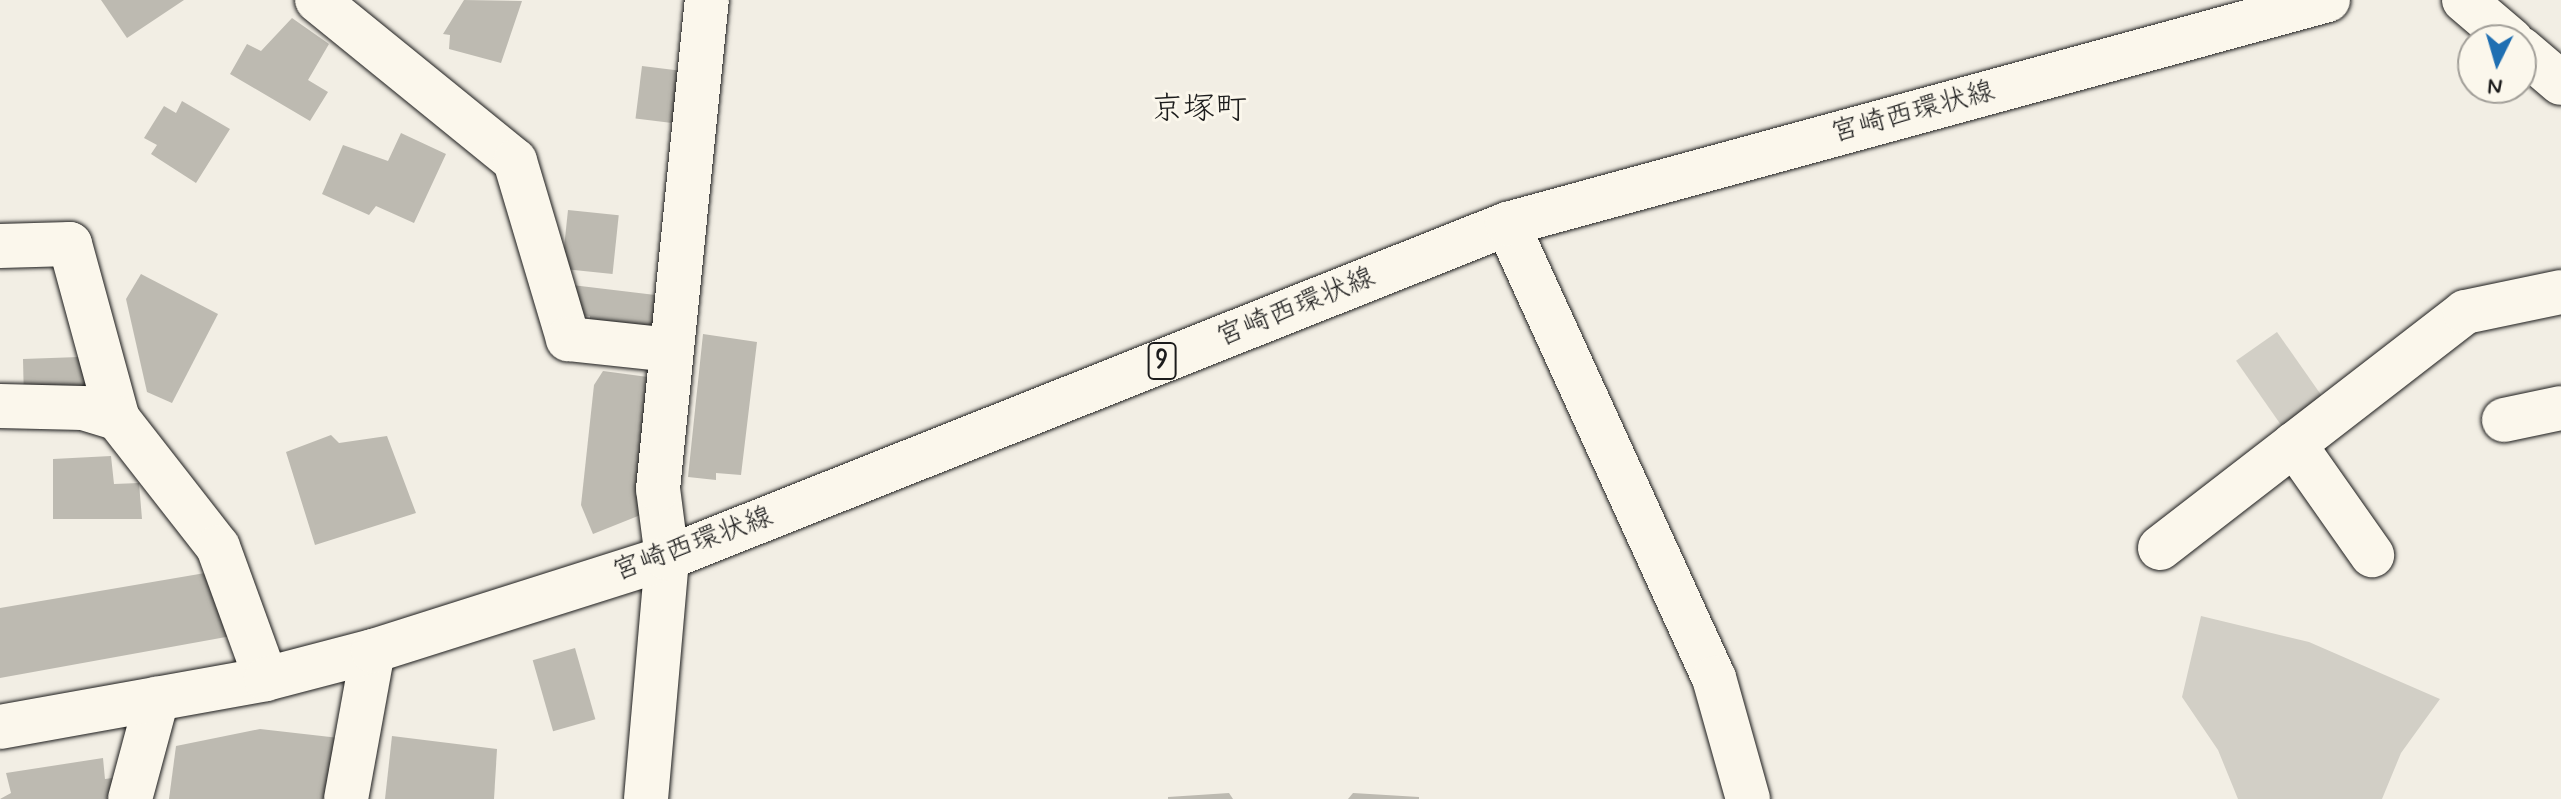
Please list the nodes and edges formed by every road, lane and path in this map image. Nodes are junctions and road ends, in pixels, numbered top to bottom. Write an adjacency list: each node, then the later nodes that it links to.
1 (317, 0): 11 (street)
2 (707, 0): 11 (street)
3 (2328, 0): 8 (street, 宮崎西環状線 / 9)
4 (2464, 0): 5 (street)
5 (2492, 24)
6 (2537, 63): 7 (street)
7 (2561, 83)
8 (1507, 224): 19 (street, 宮崎西環状線 / 9); 27 (street)
9 (0, 246): 14 (street)
10 (2561, 292): 16 (street)
11 (671, 350): 19 (street)
12 (0, 406): 14 (street)
13 (2561, 408): 15 (street)
14 (118, 419): 21 (street)
15 (2504, 420)
16 (2294, 444): 17 (street); 18 (street)
17 (2160, 548)
18 (2372, 555)
19 (667, 558): 20 (street, 宮崎西環状線 / 9); 26 (street)
20 (373, 651): 21 (street, 宮崎西環状線 / 9); 25 (street)
21 (266, 679): 22 (street, 宮崎西環状線 / 9)
22 (157, 699): 23 (street, 宮崎西環状線 / 9); 24 (street)
23 (0, 727)
24 (130, 799)
25 (346, 799)
26 (646, 799)
27 (1748, 799)

